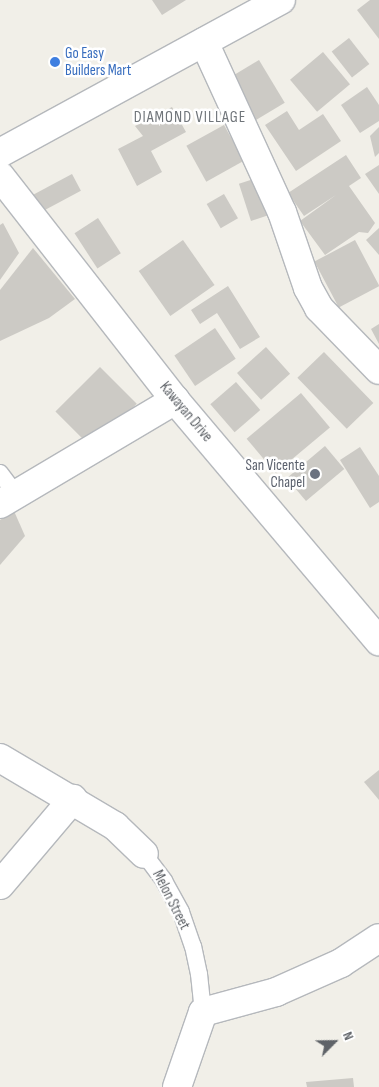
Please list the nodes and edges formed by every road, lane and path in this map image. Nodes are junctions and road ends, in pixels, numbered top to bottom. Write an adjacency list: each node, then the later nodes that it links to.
1 (281, 0): 2 (street)
2 (204, 42): 3 (street); 5 (street)
3 (0, 152)
4 (0, 176): 6 (street, Kawayan Drive)
5 (379, 370)
6 (175, 400): 7 (street); 8 (street, Kawayan Drive)
7 (5, 490)
8 (379, 641)
9 (0, 758): 10 (street, Melon Street)
10 (73, 799): 11 (street, Melon Street); 12 (street)
11 (144, 854): 14 (lane, Melon Street)
12 (0, 885)
13 (379, 938): 14 (street)
14 (203, 1012): 15 (street, Melon Street)
15 (177, 1087)

